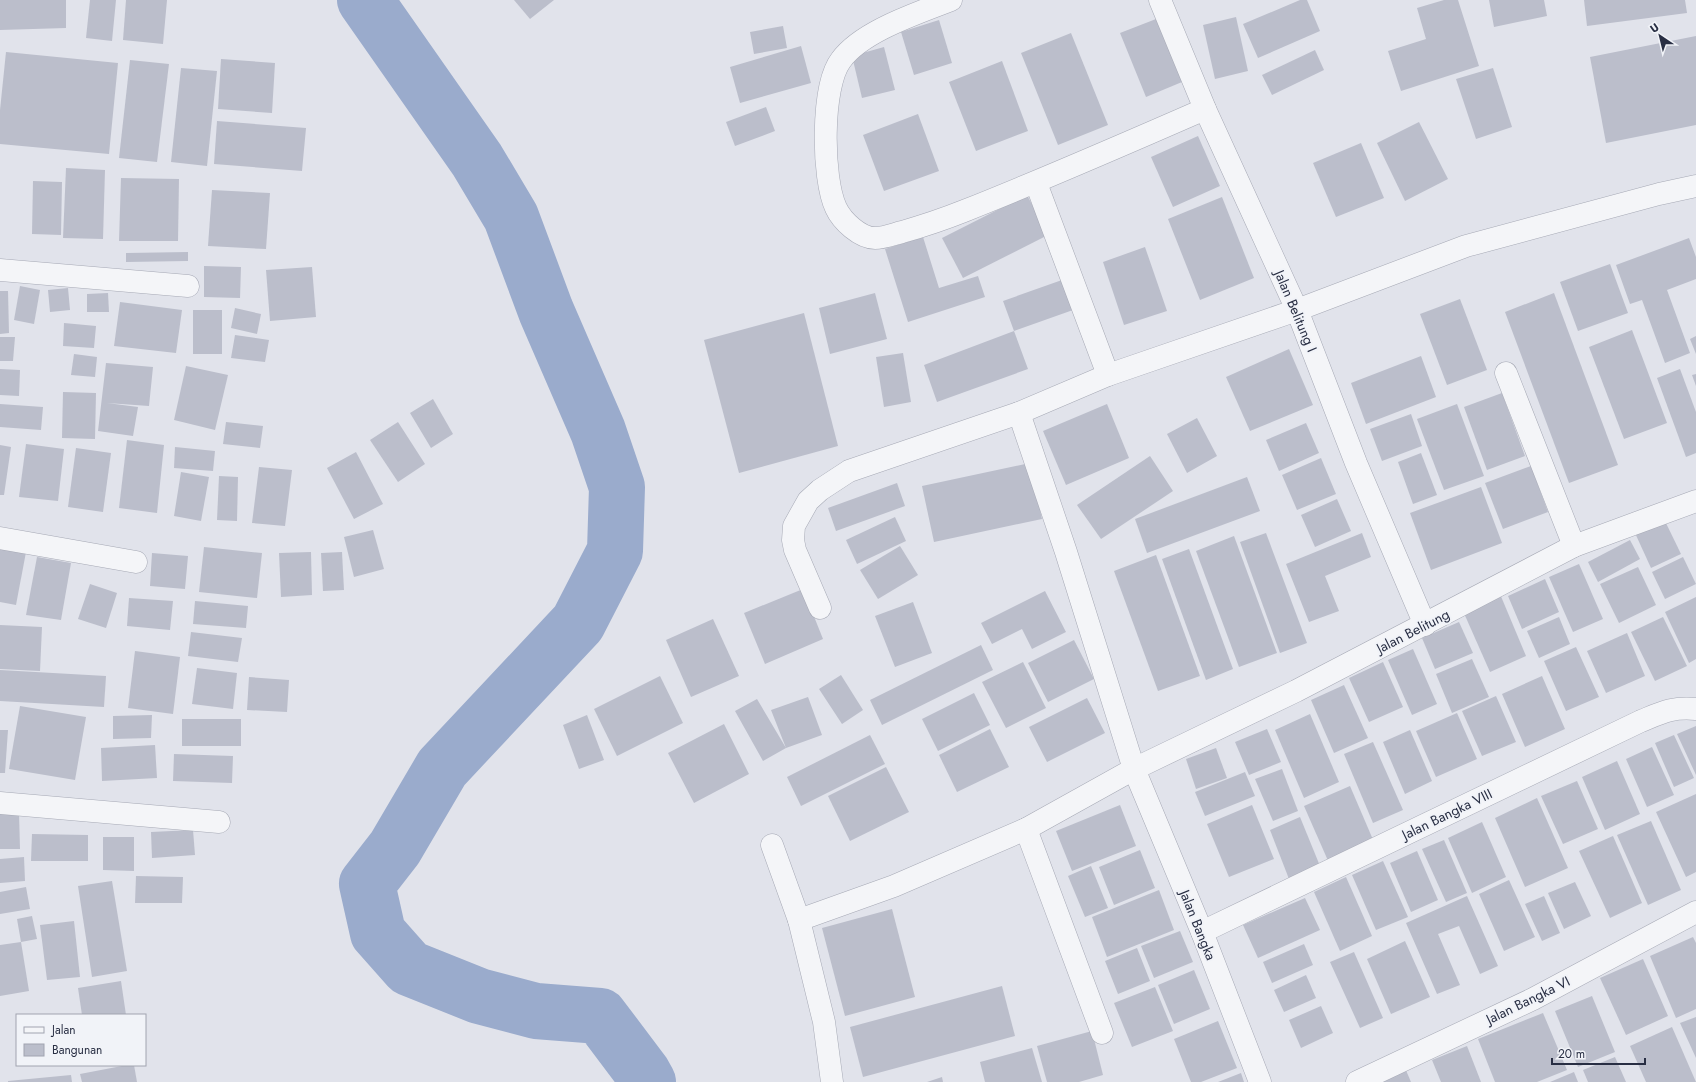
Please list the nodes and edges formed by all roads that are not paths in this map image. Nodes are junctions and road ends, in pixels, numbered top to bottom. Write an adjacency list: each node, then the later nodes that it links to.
1 (951, 0): 4 (street)
2 (1160, 0): 3 (street, Jalan Belitung I)
3 (1205, 109): 4 (street); 8 (street, Jalan Belitung I)
4 (1036, 183): 10 (street)
5 (1696, 186): 8 (street)
6 (0, 270): 7 (street)
7 (188, 286)
8 (1297, 310): 10 (street); 17 (street, Jalan Belitung I)
9 (1506, 373): 14 (street)
10 (1108, 375): 11 (street)
11 (1019, 413): 16 (street); 19 (street, Jalan Bangka)
12 (1696, 501): 14 (street, Jalan Belitung)
13 (0, 538): 15 (street)
14 (1574, 546): 17 (street, Jalan Belitung)
15 (136, 562)
16 (820, 608)
17 (1425, 625): 19 (street, Jalan Belitung)
18 (1696, 709): 26 (street, Jalan Bangka VIII)
19 (1134, 769): 22 (street, Jalan Belitung); 26 (street, Jalan Bangka)
20 (0, 804): 21 (street)
21 (219, 822)
22 (1026, 829): 25 (street, Jalan Belitung); 27 (street)
23 (772, 845): 25 (street)
24 (1696, 912): 30 (street, Jalan Bangka VI)
25 (799, 920): 28 (street)
26 (1202, 932): 29 (street, Jalan Bangka)
27 (1102, 1033)
28 (832, 1082)
29 (1260, 1082)
30 (1357, 1082)

